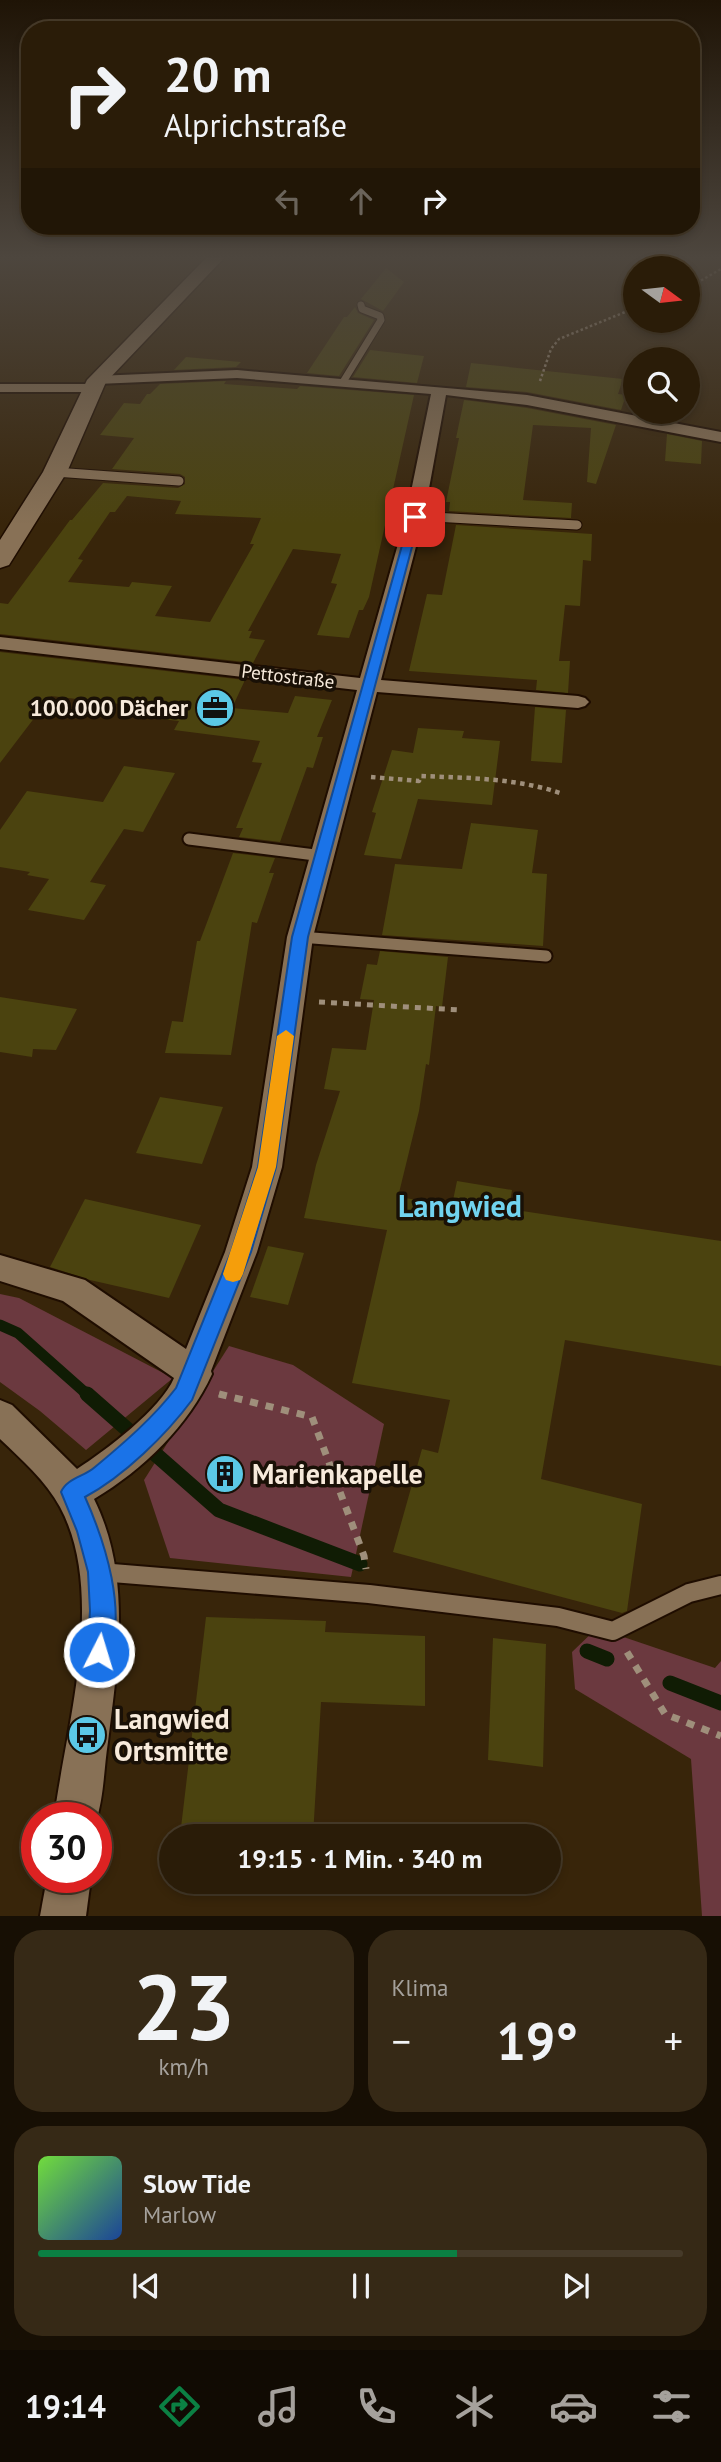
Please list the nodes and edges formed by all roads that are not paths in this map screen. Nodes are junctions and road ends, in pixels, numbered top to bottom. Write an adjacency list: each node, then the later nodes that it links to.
1 (130, 346): 4 (street)
2 (365, 346): 3 (lane)
3 (343, 382): 4 (street); 6 (street)
4 (94, 384): 5 (street); 8 (street)
5 (0, 388)
6 (439, 390): 7 (street); 10 (street)
7 (721, 437)
8 (55, 472): 9 (lane); 12 (street)
9 (178, 481)
10 (415, 516): 11 (lane); 14 (street)
11 (577, 525)
12 (0, 560)
13 (0, 643): 14 (street, Pettostraße)
14 (370, 685): 15 (street, Pettostraße); 17 (street)
15 (578, 702)
16 (189, 839): 17 (lane)
17 (323, 856): 18 (street)
18 (300, 937): 19 (lane); 21 (street)
19 (546, 956)
20 (0, 1268): 21 (street)
21 (195, 1374): 22 (street)
22 (171, 1412): 24 (street)
23 (0, 1416): 24 (street)
24 (86, 1485): 25 (street)
25 (100, 1572): 26 (lane); 27 (street)
26 (721, 1585)
27 (78, 1802)
28 (67, 1893): 29 (street)
29 (64, 1916)

